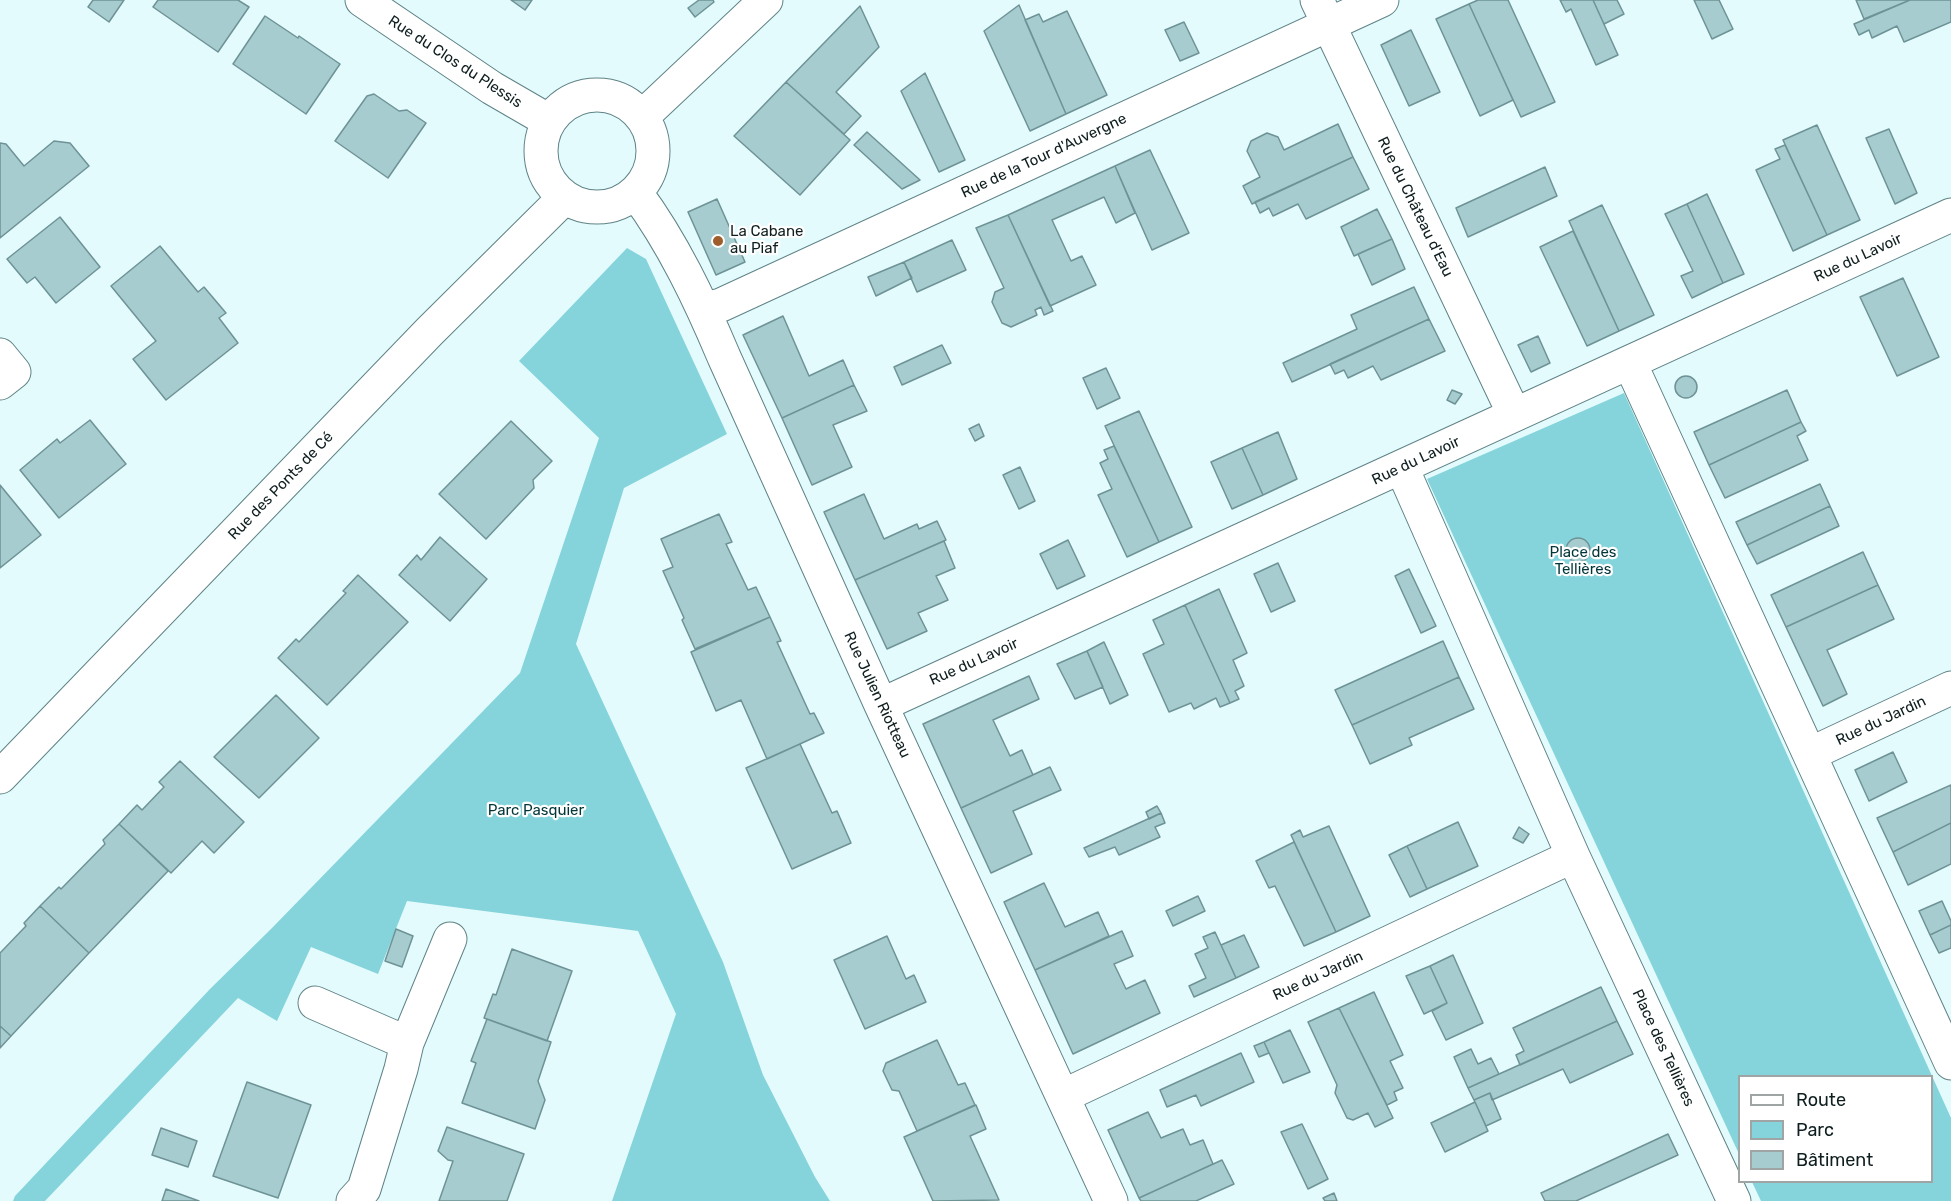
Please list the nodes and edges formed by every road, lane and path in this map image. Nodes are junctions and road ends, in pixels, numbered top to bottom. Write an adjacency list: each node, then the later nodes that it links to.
1 (362, 0): 6 (street, Rue du Clos du Plessis)
2 (766, 0): 5 (street)
3 (1382, 0): 4 (street, Rue de la Tour d'Auvergne)
4 (1322, 13): 10 (street, Rue de la Tour d'Auvergne); 14 (street, Rue du Château d'Eau)
5 (642, 117): 6 (street); 7 (street)
6 (549, 121): 8 (street)
7 (636, 193): 8 (street); 10 (street, Rue Julien Riotteau)
8 (565, 197): 19 (street, Rue des Ponts de Cé)
9 (1951, 215): 12 (street, Rue du Lavoir)
10 (704, 309): 17 (street, Rue Julien Riotteau)
11 (0, 355): 13 (street)
12 (1630, 363): 14 (street, Rue du Lavoir); 18 (street)
13 (0, 383)
14 (1514, 414): 15 (street, Rue du Lavoir)
15 (1402, 468): 17 (street, Rue du Lavoir); 20 (street, Place des Tellières)
16 (1951, 688): 18 (street, Rue du Jardin)
17 (880, 705): 25 (street, Rue Julien Riotteau)
18 (1810, 754): 24 (street)
19 (0, 777)
20 (1573, 856): 25 (street, Rue du Jardin); 28 (street, Place des Tellières)
21 (450, 939): 23 (street)
22 (315, 1003): 23 (street)
23 (407, 1043): 26 (street)
24 (1951, 1063)
25 (1063, 1096): 27 (street, Rue Julien Riotteau)
26 (353, 1201)
27 (1111, 1201)
28 (1734, 1201)

